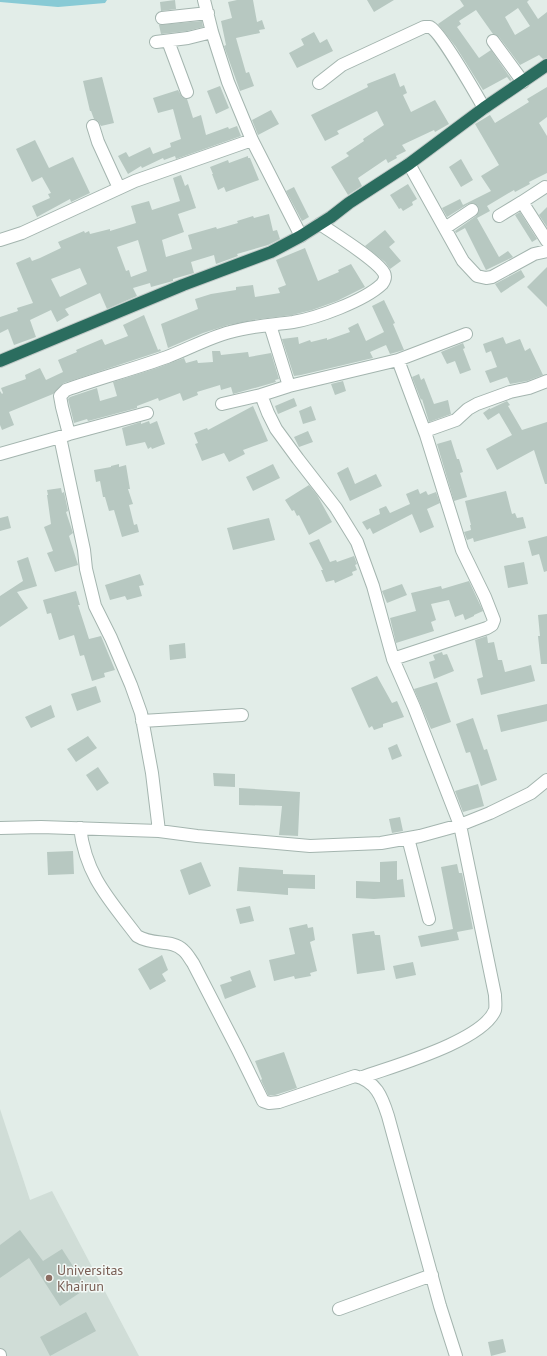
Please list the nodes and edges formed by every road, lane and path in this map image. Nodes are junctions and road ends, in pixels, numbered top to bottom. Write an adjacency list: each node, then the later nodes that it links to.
1 (204, 0): 2 (street)
2 (208, 13): 3 (street); 4 (street)
3 (162, 18)
4 (212, 32): 9 (street); 12 (street)
5 (493, 42): 7 (street)
6 (547, 65): 7 (highway)
7 (523, 82): 10 (highway)
8 (318, 83): 10 (street)
9 (187, 92)
10 (484, 108): 13 (highway)
11 (93, 126): 15 (street)
12 (252, 140): 15 (street); 21 (street)
13 (409, 164): 19 (highway); 20 (street)
14 (545, 187): 16 (street)
15 (119, 188): 22 (street)
16 (522, 202): 18 (street); 23 (street)
17 (472, 210): 20 (street)
18 (499, 216)
19 (320, 224): 21 (highway); 25 (street)
20 (444, 228): 24 (street)
21 (301, 236): 28 (highway)
22 (0, 240)
23 (547, 241)
24 (547, 251)
25 (270, 325): 30 (street); 35 (street)
26 (466, 334): 27 (street)
27 (398, 360): 30 (street); 34 (street)
28 (0, 361)
29 (547, 381): 34 (street)
30 (289, 386): 31 (street)
31 (261, 395): 32 (street); 37 (street)
32 (222, 404)
33 (147, 414): 35 (street)
34 (424, 431): 37 (street)
35 (65, 436): 36 (street); 39 (street)
36 (0, 454)
37 (392, 660): 41 (street)
38 (242, 715): 39 (street)
39 (142, 721): 44 (street)
40 (547, 780): 41 (street)
41 (460, 825): 45 (street); 47 (street)
42 (0, 828): 43 (street)
43 (80, 828): 44 (street); 47 (street)
44 (159, 831): 45 (street)
45 (408, 838): 46 (street)
46 (429, 919)
47 (363, 1077): 48 (street)
48 (432, 1274): 49 (street); 50 (street)
49 (339, 1309)
50 (456, 1356)

